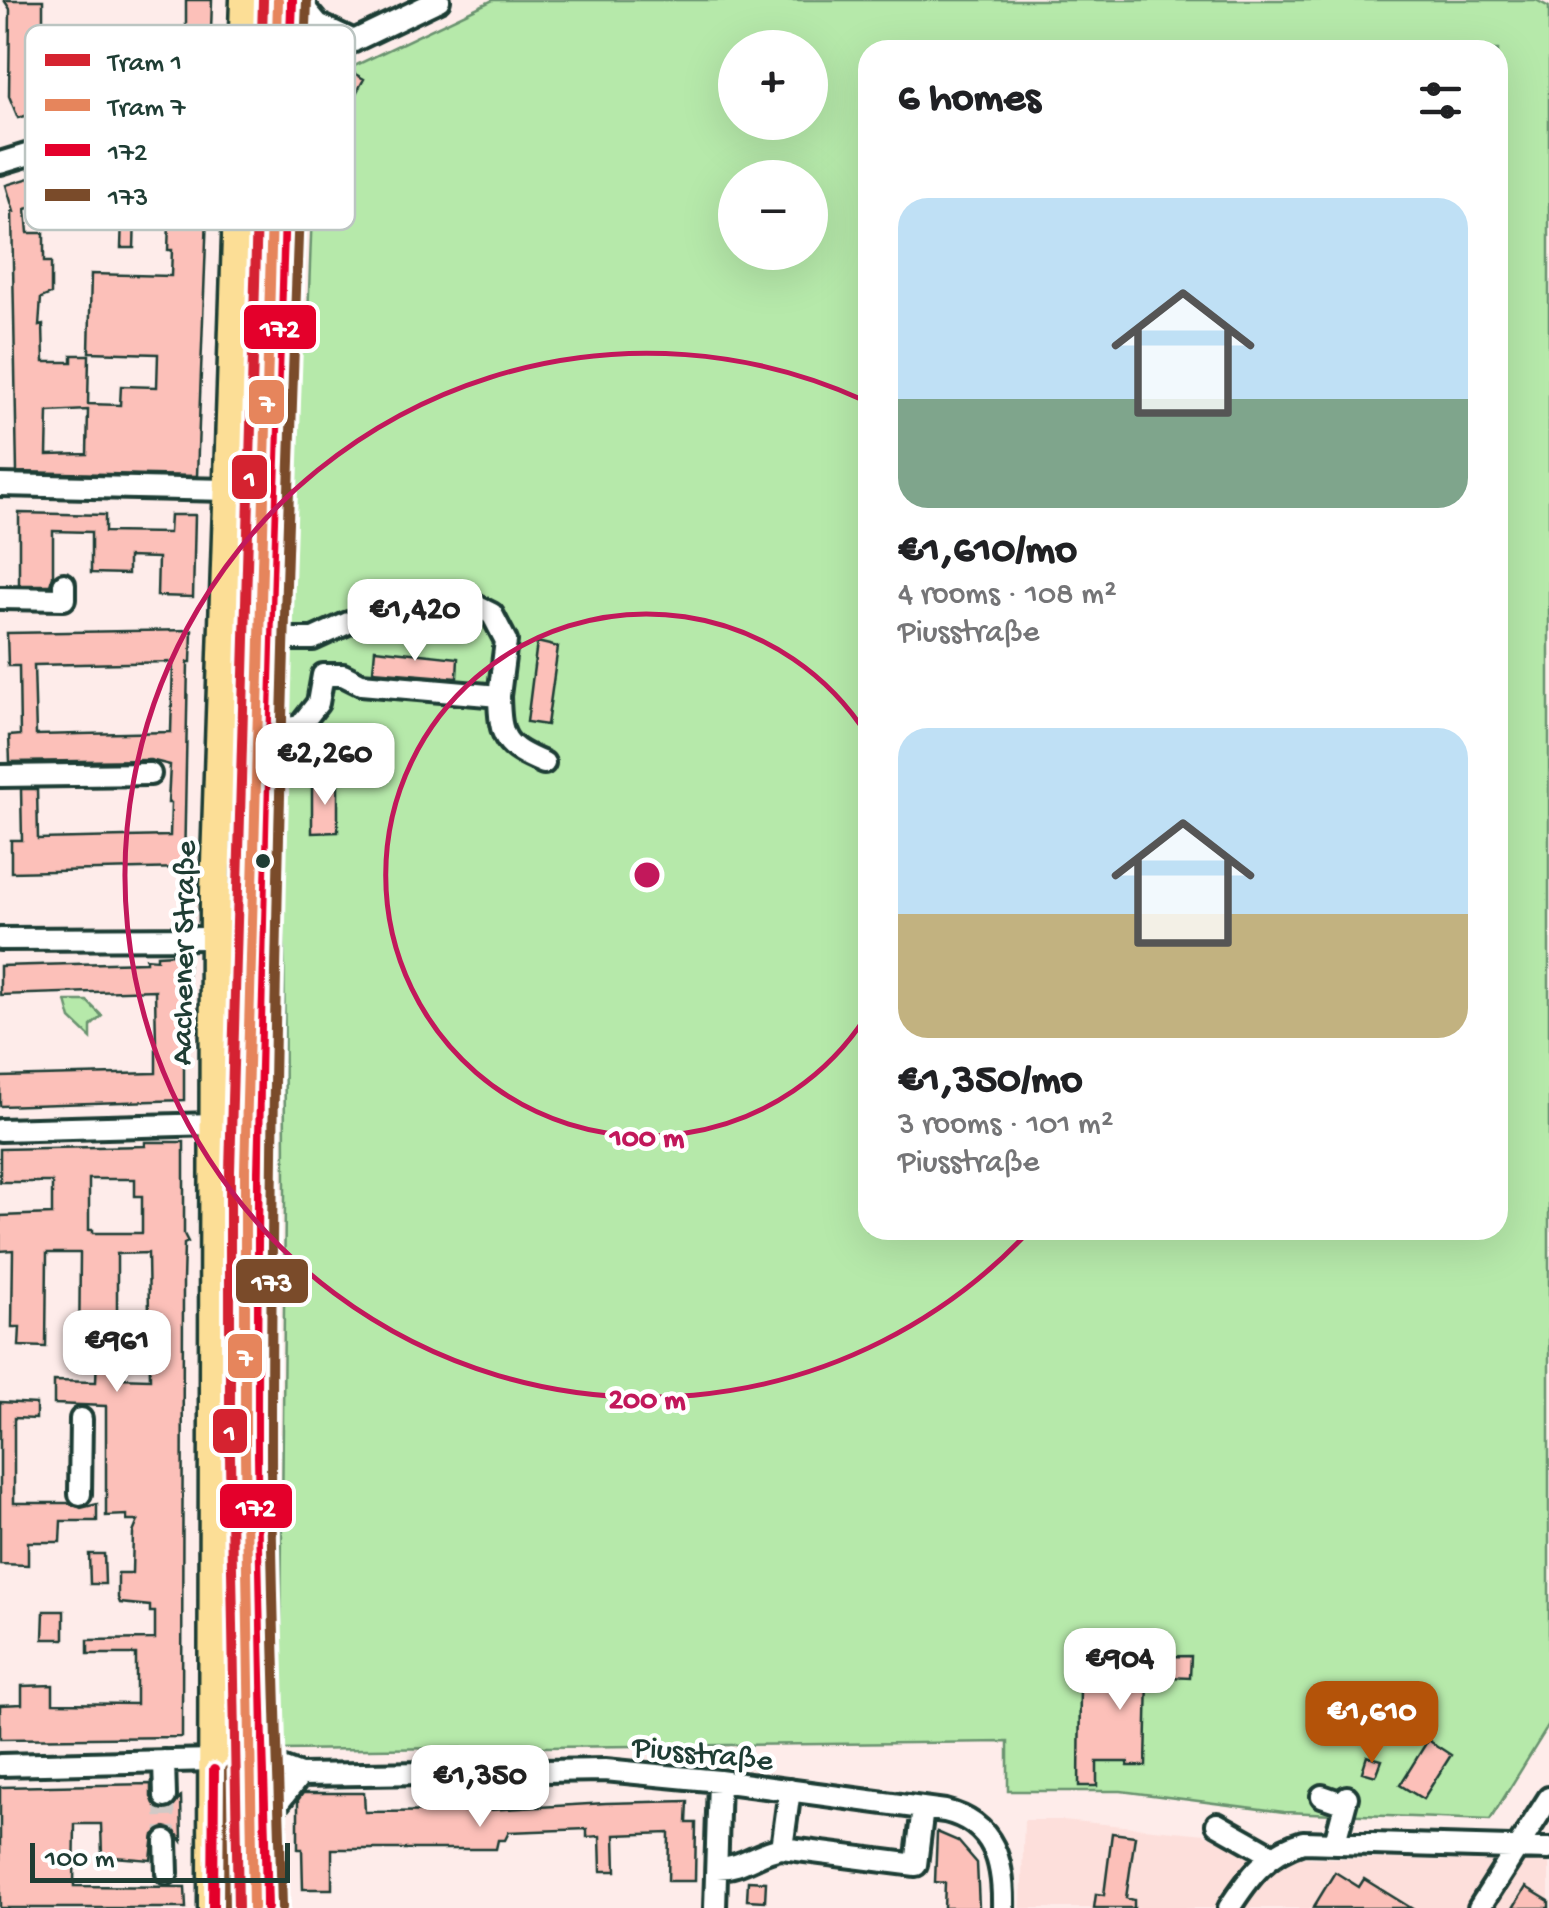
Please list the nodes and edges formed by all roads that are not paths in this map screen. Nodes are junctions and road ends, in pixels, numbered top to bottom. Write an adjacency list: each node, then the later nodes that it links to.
1 (246, 0): 4 (main road, Aachener Straße)
2 (295, 0): 5 (main road); 6 (street)
3 (439, 0): 7 (street)
4 (244, 25)
5 (293, 25)
6 (320, 25)
7 (355, 41)
8 (25, 156): 9 (street)
9 (0, 163)
10 (236, 230): 13 (main road, Aachener Straße)
11 (283, 230): 16 (main road)
12 (0, 485): 13 (street)
13 (228, 490): 23 (main road, Aachener Straße)
14 (64, 584): 15 (street)
15 (0, 598)
16 (271, 639): 17 (street); 18 (main road)
17 (498, 696): 18 (street); 19 (street)
18 (269, 731): 30 (main road)
19 (544, 763)
20 (150, 774): 21 (street)
21 (0, 776)
22 (0, 938): 23 (street)
23 (215, 938): 24 (main road, Aachener Straße)
24 (214, 1124): 25 (street); 28 (main road, Aachener Straße)
25 (0, 1130)
26 (80, 1419): 27 (street)
27 (80, 1494)
28 (214, 1760): 29 (street); 49 (main road, Aachener Straße)
29 (164, 1761): 31 (street); 36 (street)
30 (262, 1761): 32 (street, Piusstraße); 39 (main road)
31 (0, 1765)
32 (300, 1776): 33 (street, Piusstraße); 39 (street)
33 (719, 1781): 34 (street, Piusstraße); 47 (street)
34 (790, 1790): 38 (street, Piusstraße); 44 (street)
35 (1322, 1796): 42 (street)
36 (165, 1797)
37 (1548, 1802): 43 (street)
38 (923, 1808): 44 (street); 52 (street, Piusstraße)
39 (264, 1821): 50 (main road)
40 (1217, 1824): 46 (street)
41 (166, 1841): 48 (street)
42 (1335, 1842): 43 (street); 46 (street)
43 (1517, 1847): 45 (street); 54 (street)
44 (782, 1848): 47 (street)
45 (1549, 1850)
46 (1272, 1855): 53 (street)
47 (717, 1868): 51 (street)
48 (167, 1872)
49 (213, 1908)
50 (266, 1908)
51 (716, 1908)
52 (1003, 1908)
53 (1229, 1908)
54 (1479, 1908)

